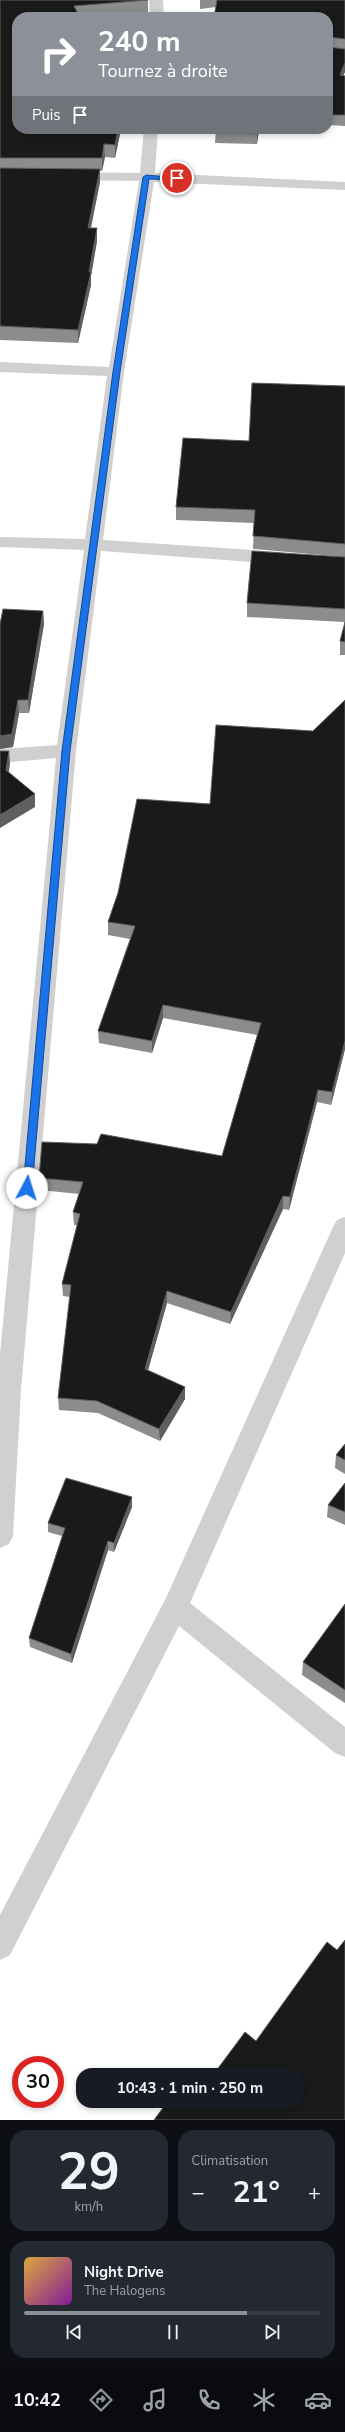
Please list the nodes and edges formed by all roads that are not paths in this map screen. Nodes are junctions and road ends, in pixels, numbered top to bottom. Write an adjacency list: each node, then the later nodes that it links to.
1 (156, 0): 2 (street)
2 (157, 12)
3 (150, 134): 5 (street)
4 (54, 176): 5 (street)
5 (146, 177): 6 (street); 8 (street)
6 (345, 186)
7 (0, 367): 8 (street)
8 (116, 372): 10 (street)
9 (0, 542): 10 (street)
10 (95, 545): 11 (street); 12 (street)
11 (298, 560)
12 (66, 751): 13 (street); 15 (street)
13 (0, 756)
14 (345, 1227): 17 (street)
15 (5, 1387): 16 (street)
16 (0, 1536)
17 (175, 1607): 18 (street); 19 (street)
18 (345, 1744)
19 (0, 1945)

